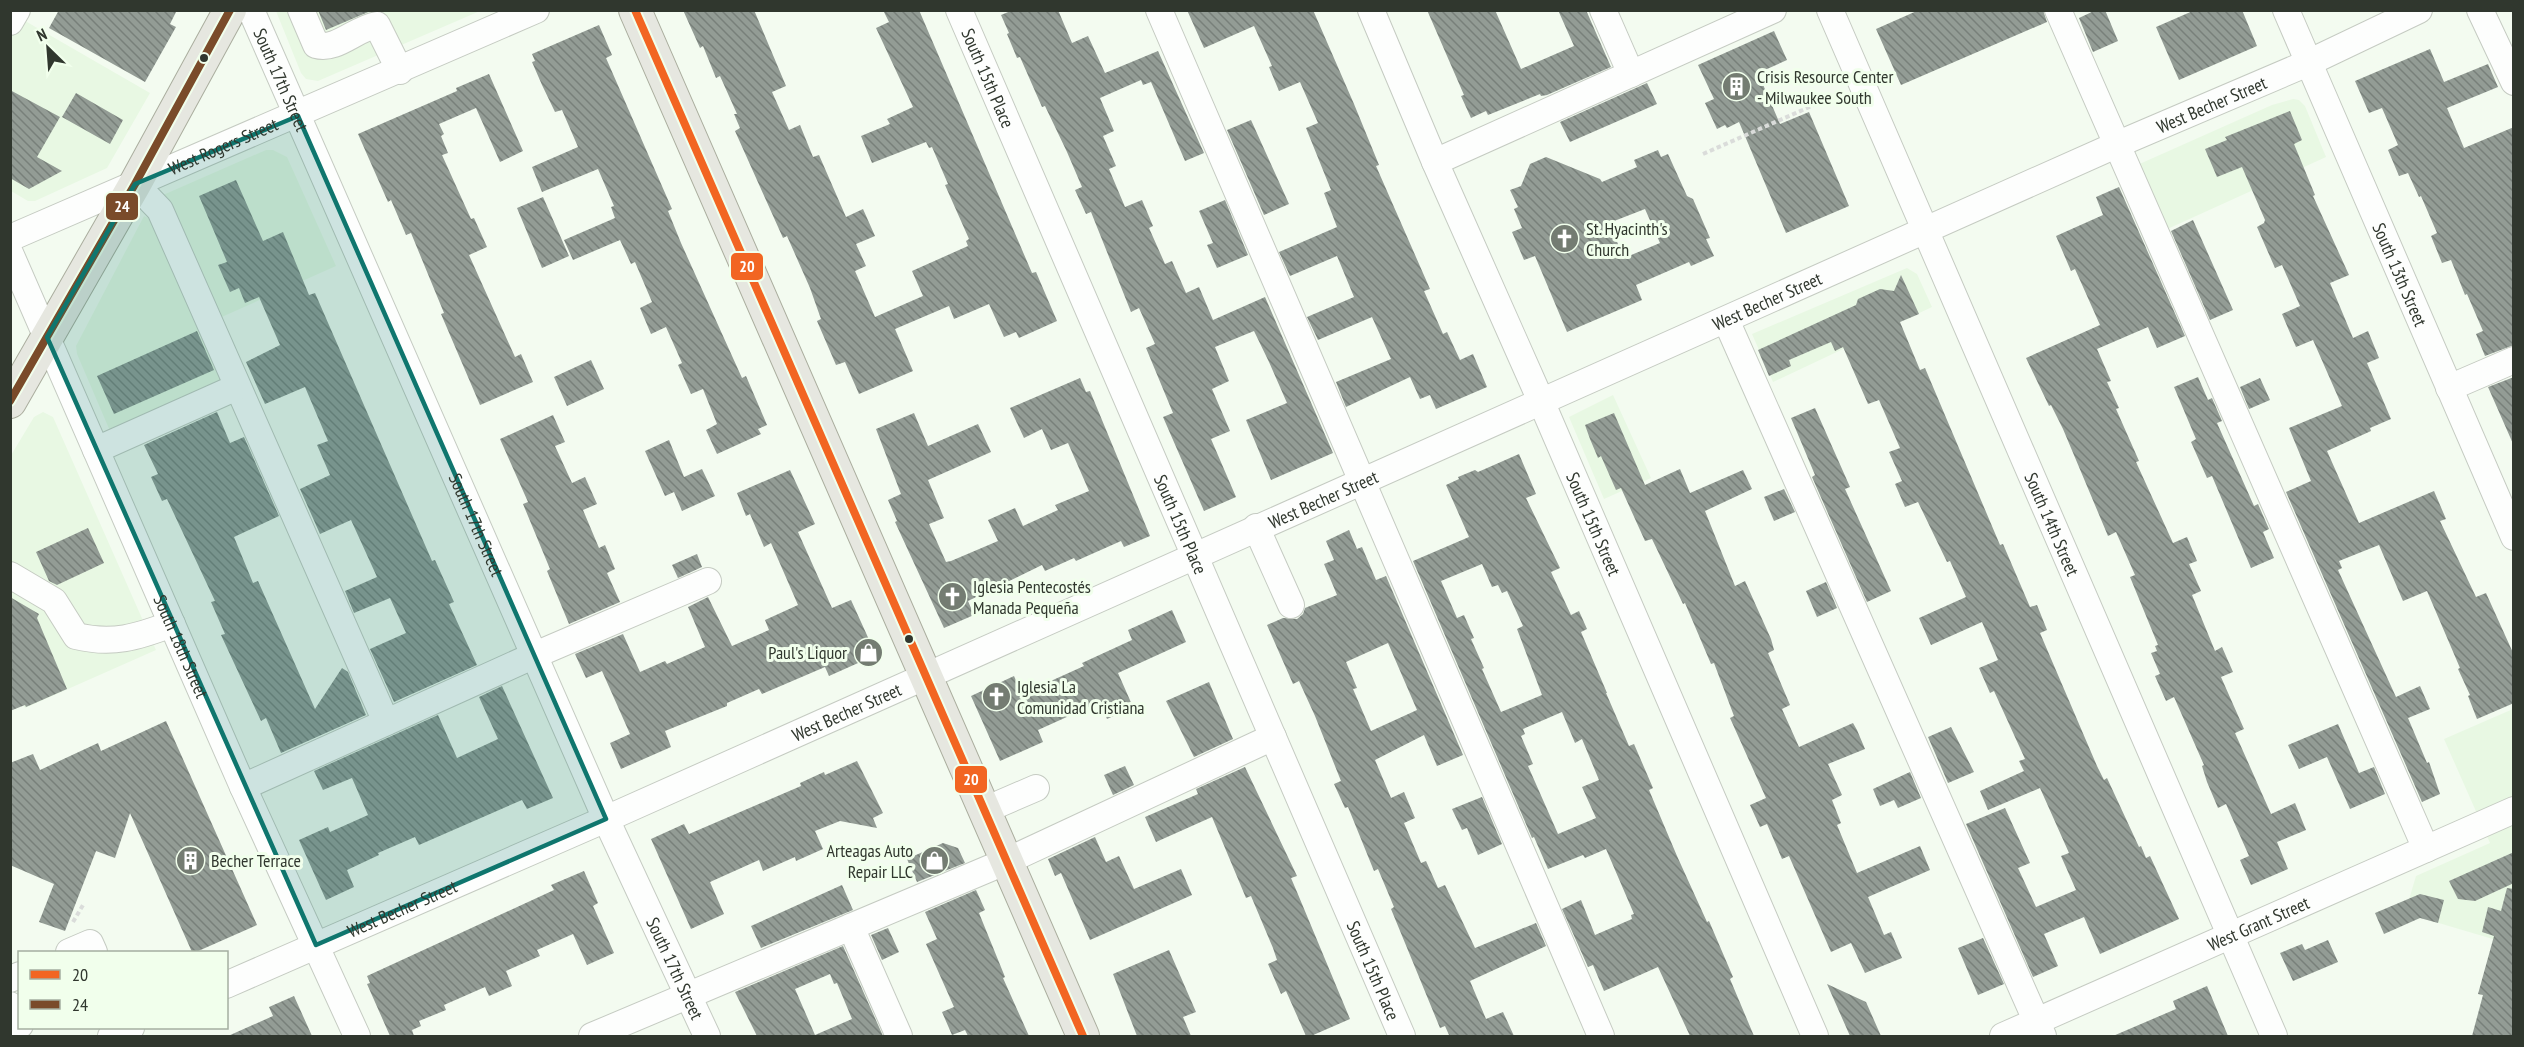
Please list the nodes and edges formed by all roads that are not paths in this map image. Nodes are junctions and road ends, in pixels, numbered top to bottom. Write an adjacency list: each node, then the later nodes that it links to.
1 (230, 10): 23 (main road)
2 (251, 10): 20 (street, South 17th Street)
3 (301, 10): 17 (street)
4 (536, 10): 17 (street, West Rogers Street)
5 (635, 10): 44 (main road)
6 (959, 10): 38 (street, South 15th Place)
7 (1159, 10): 35 (street)
8 (1371, 10): 22 (street, South 15th Street)
9 (1603, 10): 18 (street)
10 (1773, 10): 18 (street)
11 (1830, 10): 24 (street, South 14th Street)
12 (2058, 10): 21 (street)
13 (2286, 10): 16 (street, South 13th Street)
14 (2419, 10): 16 (street, West Becher Street)
15 (2480, 10): 19 (street)
16 (2308, 63): 21 (street, West Becher Street); 31 (street, South 13th Street)
17 (400, 71): 20 (street, West Rogers Street)
18 (1631, 74): 22 (street)
19 (2514, 82)
20 (298, 116): 23 (street, West Rogers Street); 43 (street, South 17th Street)
21 (2116, 145): 24 (street, West Becher Street); 52 (street)
22 (1435, 162): 32 (street, South 15th Street)
23 (135, 184): 25 (street, West Rogers Street); 28 (main road); 30 (street)
24 (1925, 231): 27 (street, West Becher Street); 55 (street, South 14th Street)
25 (10, 238)
26 (10, 253): 28 (street, South 18th Street)
27 (1726, 321): 32 (street, West Becher Street); 63 (street)
28 (47, 337): 33 (main road); 34 (street, South 18th Street)
29 (2514, 360): 31 (street)
30 (237, 387): 34 (street); 45 (street)
31 (2449, 388): 37 (street, South 13th Street)
32 (1541, 401): 35 (street, West Becher Street); 71 (street, South 15th Street)
33 (10, 402)
34 (96, 450): 42 (street, South 18th Street)
35 (1361, 480): 36 (street, West Becher Street); 70 (street)
36 (1256, 527): 38 (street, West Becher Street); 41 (street)
37 (2514, 537)
38 (1195, 554): 44 (street, West Becher Street); 46 (street, South 15th Place)
39 (13, 576): 42 (street)
40 (708, 581): 43 (street)
41 (1291, 604)
42 (172, 624): 47 (street, South 18th Street)
43 (535, 655): 45 (street); 51 (street, South 17th Street)
44 (926, 675): 49 (main road); 51 (street, West Becher Street)
45 (386, 722): 47 (street)
46 (1272, 737): 53 (street); 69 (street, South 15th Place)
47 (243, 787): 56 (street, South 18th Street)
48 (1036, 788): 49 (street)
49 (985, 810): 53 (main road)
50 (2514, 810): 52 (street, West Grant Street)
51 (606, 819): 56 (street, West Becher Street); 60 (street, South 17th Street)
52 (2426, 849): 55 (street, West Grant Street)
53 (1007, 861): 54 (street); 68 (main road)
54 (851, 927): 60 (street); 67 (street)
55 (2230, 936): 63 (street, West Grant Street); 73 (street, South 14th Street)
56 (316, 945): 59 (street, West Becher Street); 64 (street, South 18th Street)
57 (71, 951): 58 (street)
58 (94, 951)
59 (228, 984)
60 (689, 995): 65 (street); 66 (street, South 17th Street)
61 (10, 1005): 62 (street)
62 (18, 1022)
63 (2040, 1029): 72 (street, West Grant Street)
64 (357, 1036)
65 (592, 1036)
66 (707, 1036)
67 (899, 1036)
68 (1083, 1036)
69 (1402, 1036)
70 (1600, 1036)
71 (1815, 1036)
72 (2003, 1036)
73 (2274, 1036)

